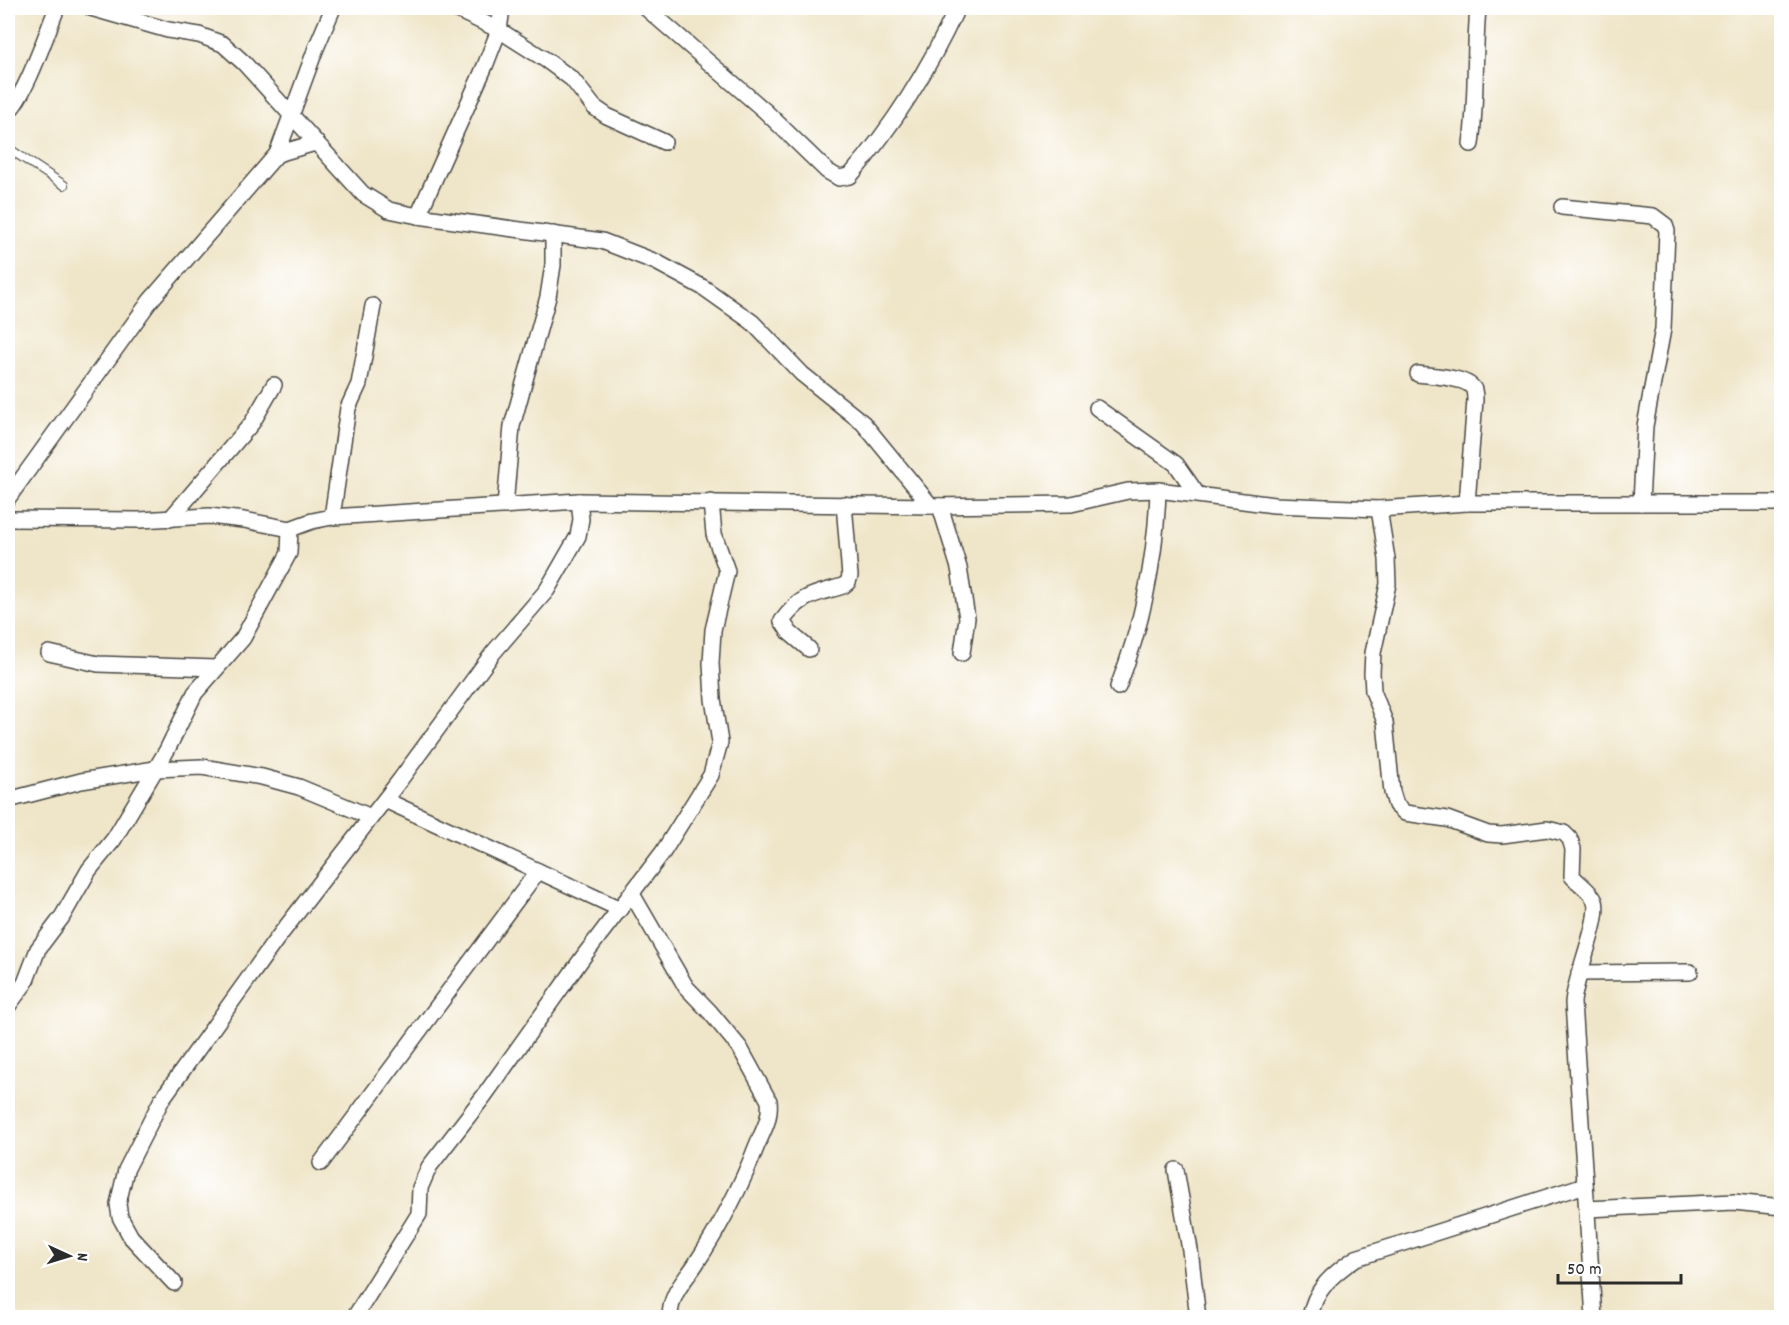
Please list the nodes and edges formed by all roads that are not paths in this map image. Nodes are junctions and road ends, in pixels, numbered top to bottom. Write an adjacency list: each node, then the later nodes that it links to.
1 (57, 8): 10 (street)
2 (91, 8): 11 (street)
3 (333, 8): 11 (street)
4 (453, 8): 9 (street)
5 (502, 8): 9 (street)
6 (646, 8): 7 (street)
7 (957, 8)
8 (1478, 8): 14 (street)
9 (499, 30): 12 (street); 19 (street)
10 (8, 112)
11 (290, 114): 13 (street); 16 (street)
12 (664, 142)
13 (315, 143): 16 (street); 19 (street)
14 (1471, 144)
15 (8, 148): 17 (lane)
16 (277, 154): 27 (street)
17 (64, 185)
18 (1562, 207): 31 (street)
19 (418, 216): 20 (street)
20 (553, 234): 34 (street); 35 (street)
21 (373, 306): 37 (street)
22 (1418, 374): 30 (street)
23 (274, 386): 39 (street)
24 (1097, 408): 26 (street)
25 (1158, 490): 26 (street); 35 (street); 45 (street)
26 (1197, 494): 36 (street)
27 (8, 498)
28 (579, 501): 29 (street); 34 (street); 48 (street)
29 (711, 502): 32 (street); 51 (street)
30 (1467, 503): 31 (street); 36 (street)
31 (1641, 503): 33 (street)
32 (844, 504): 35 (street); 41 (street)
33 (1782, 504)
34 (505, 506): 37 (street)
35 (936, 506): 43 (street)
36 (1380, 509): 54 (street)
37 (332, 517): 40 (street)
38 (8, 519): 39 (street)
39 (170, 519): 40 (street)
40 (290, 529): 44 (street)
41 (809, 649)
42 (49, 653): 44 (street)
43 (962, 653)
44 (216, 668): 46 (street)
45 (1118, 687)
46 (154, 770): 47 (street); 49 (street); 55 (street)
47 (8, 800)
48 (385, 800): 49 (street); 50 (street)
49 (371, 818): 61 (street)
50 (538, 871): 52 (street); 56 (street)
51 (632, 894): 52 (street); 63 (street)
52 (620, 909): 62 (street)
53 (1690, 972): 54 (street)
54 (1579, 973): 58 (street)
55 (8, 1006)
56 (321, 1163)
57 (1176, 1170): 64 (street)
58 (1585, 1185): 60 (street); 65 (street)
59 (1782, 1207): 60 (street)
60 (1587, 1209): 66 (street)
61 (174, 1283)
62 (354, 1317)
63 (670, 1317)
64 (1198, 1317)
65 (1310, 1317)
66 (1594, 1317)

